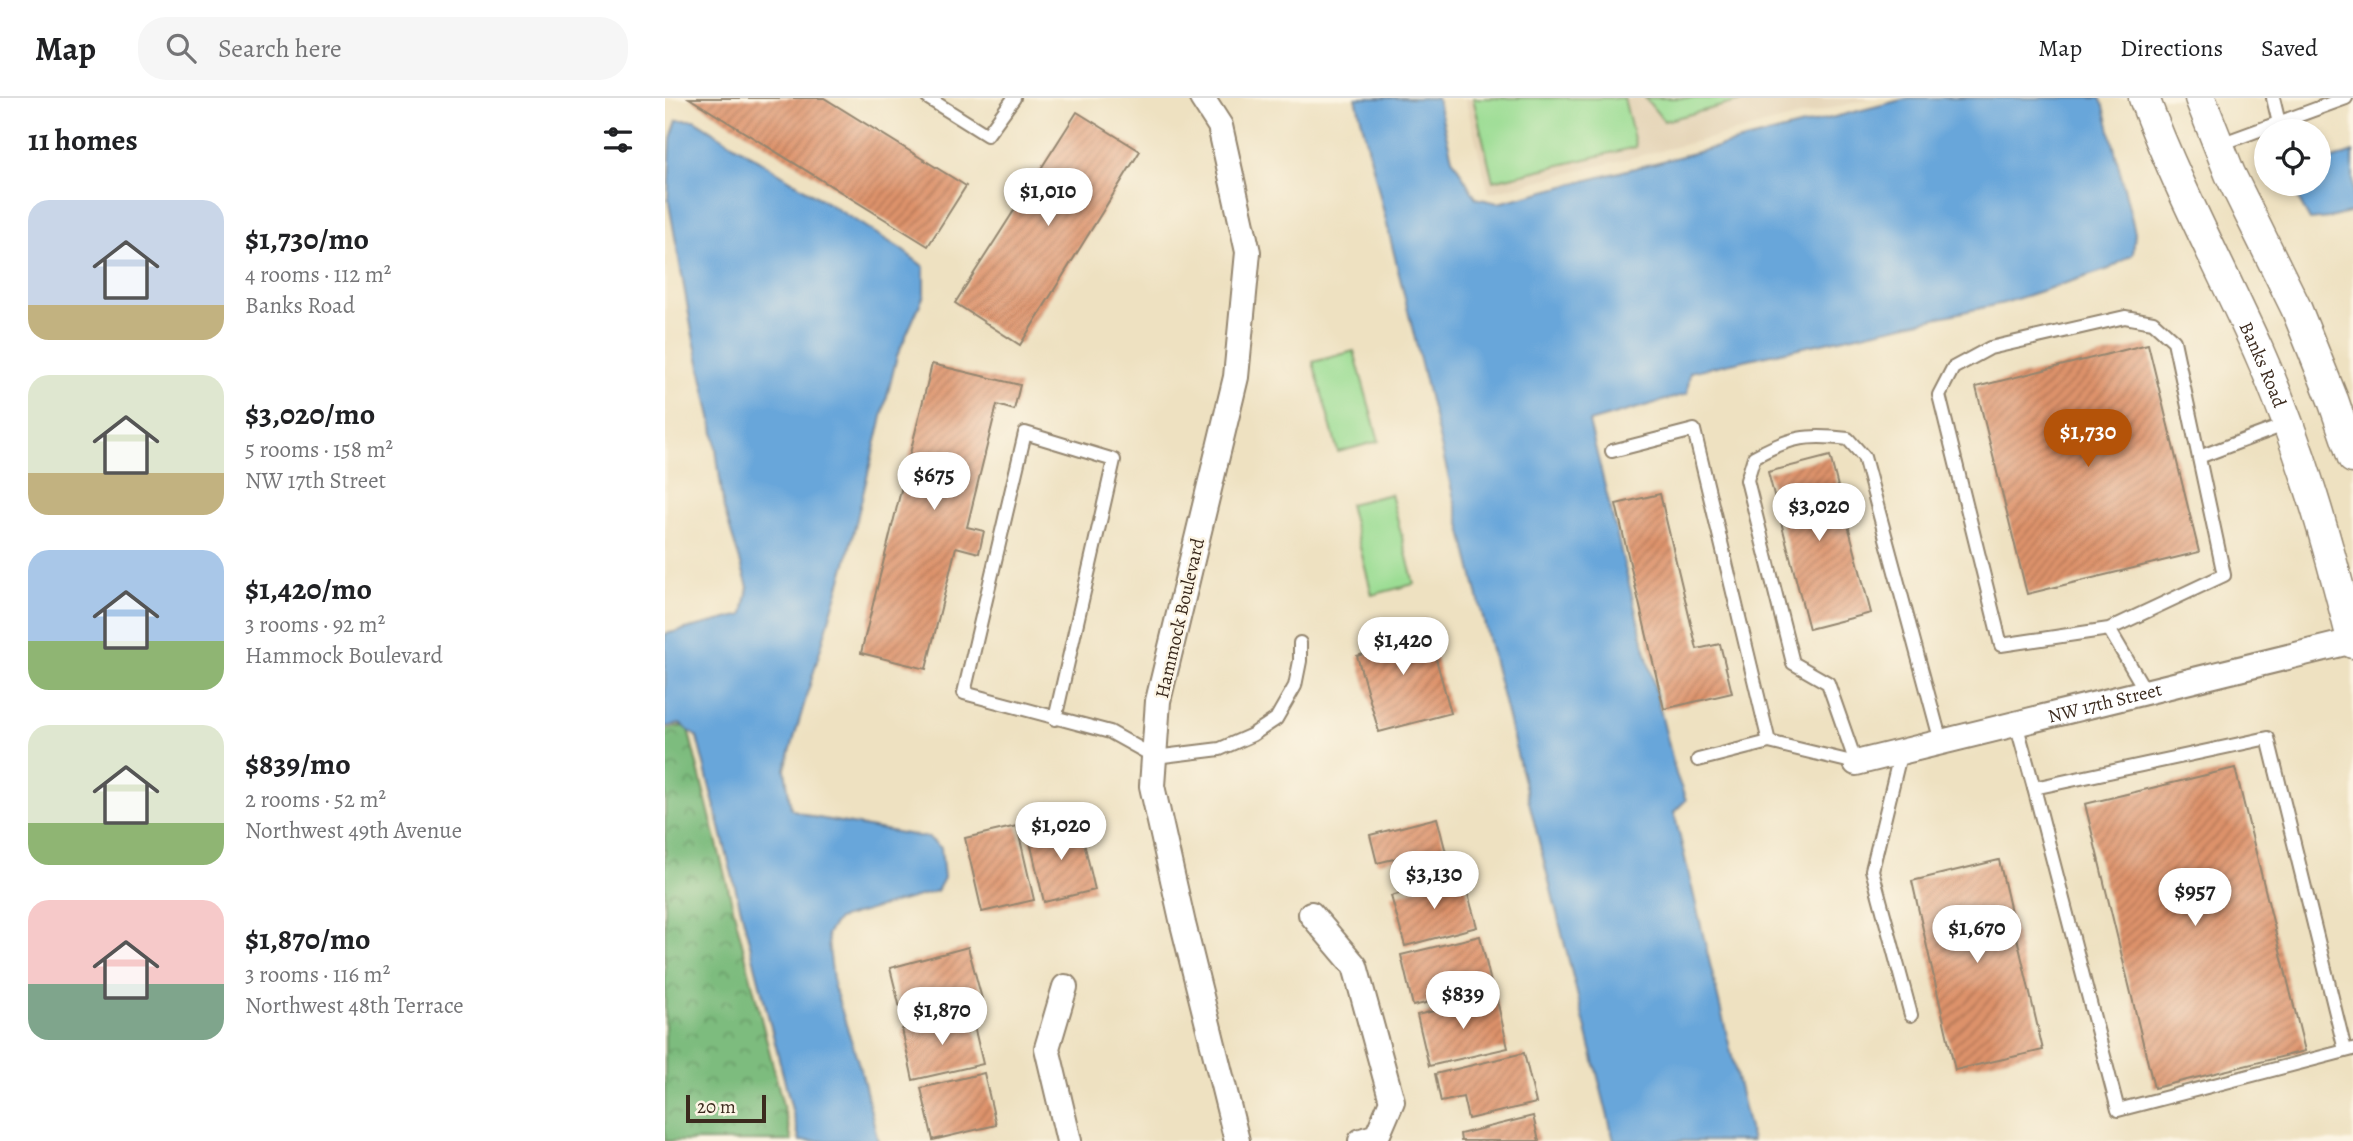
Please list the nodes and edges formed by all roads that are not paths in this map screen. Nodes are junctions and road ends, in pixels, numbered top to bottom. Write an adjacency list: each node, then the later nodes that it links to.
1 (928, 98): 2 (lane)
2 (1014, 98)
3 (1202, 98): 25 (street, Hammock Boulevard)
4 (2144, 98): 12 (street, Banks Road)
5 (2200, 98): 11 (street)
6 (2273, 98): 8 (lane)
7 (2346, 98): 9 (lane)
8 (2278, 119)
9 (2290, 119)
10 (2254, 132): 11 (lane)
11 (2218, 145): 15 (street)
12 (2288, 424): 14 (lane); 17 (street, Banks Road)
13 (1612, 451): 22 (lane)
14 (2199, 457): 16 (lane); 16 (lane)
15 (2353, 458)
16 (2109, 629): 19 (lane)
17 (2353, 642): 19 (street, NW 17th Street)
18 (1300, 643): 25 (lane)
19 (2146, 692): 21 (street, NW 17th Street)
20 (1055, 719): 20 (lane); 25 (lane)
21 (2016, 723): 23 (street, NW 17th Street); 28 (lane)
22 (1769, 742): 26 (lane); 27 (lane)
23 (1941, 742): 24 (street, NW 17th Street); 27 (lane)
24 (1901, 751): 27 (street, NW 17th Street); 31 (lane)
25 (1155, 757): 34 (street, Hammock Boulevard)
26 (1698, 761)
27 (1856, 763)
28 (2034, 788): 32 (lane); 32 (lane)
29 (1311, 914): 35 (street)
30 (1065, 987): 33 (street)
31 (1911, 1015)
32 (2349, 1049)
33 (1069, 1141)
34 (1237, 1141)
35 (1360, 1141)

